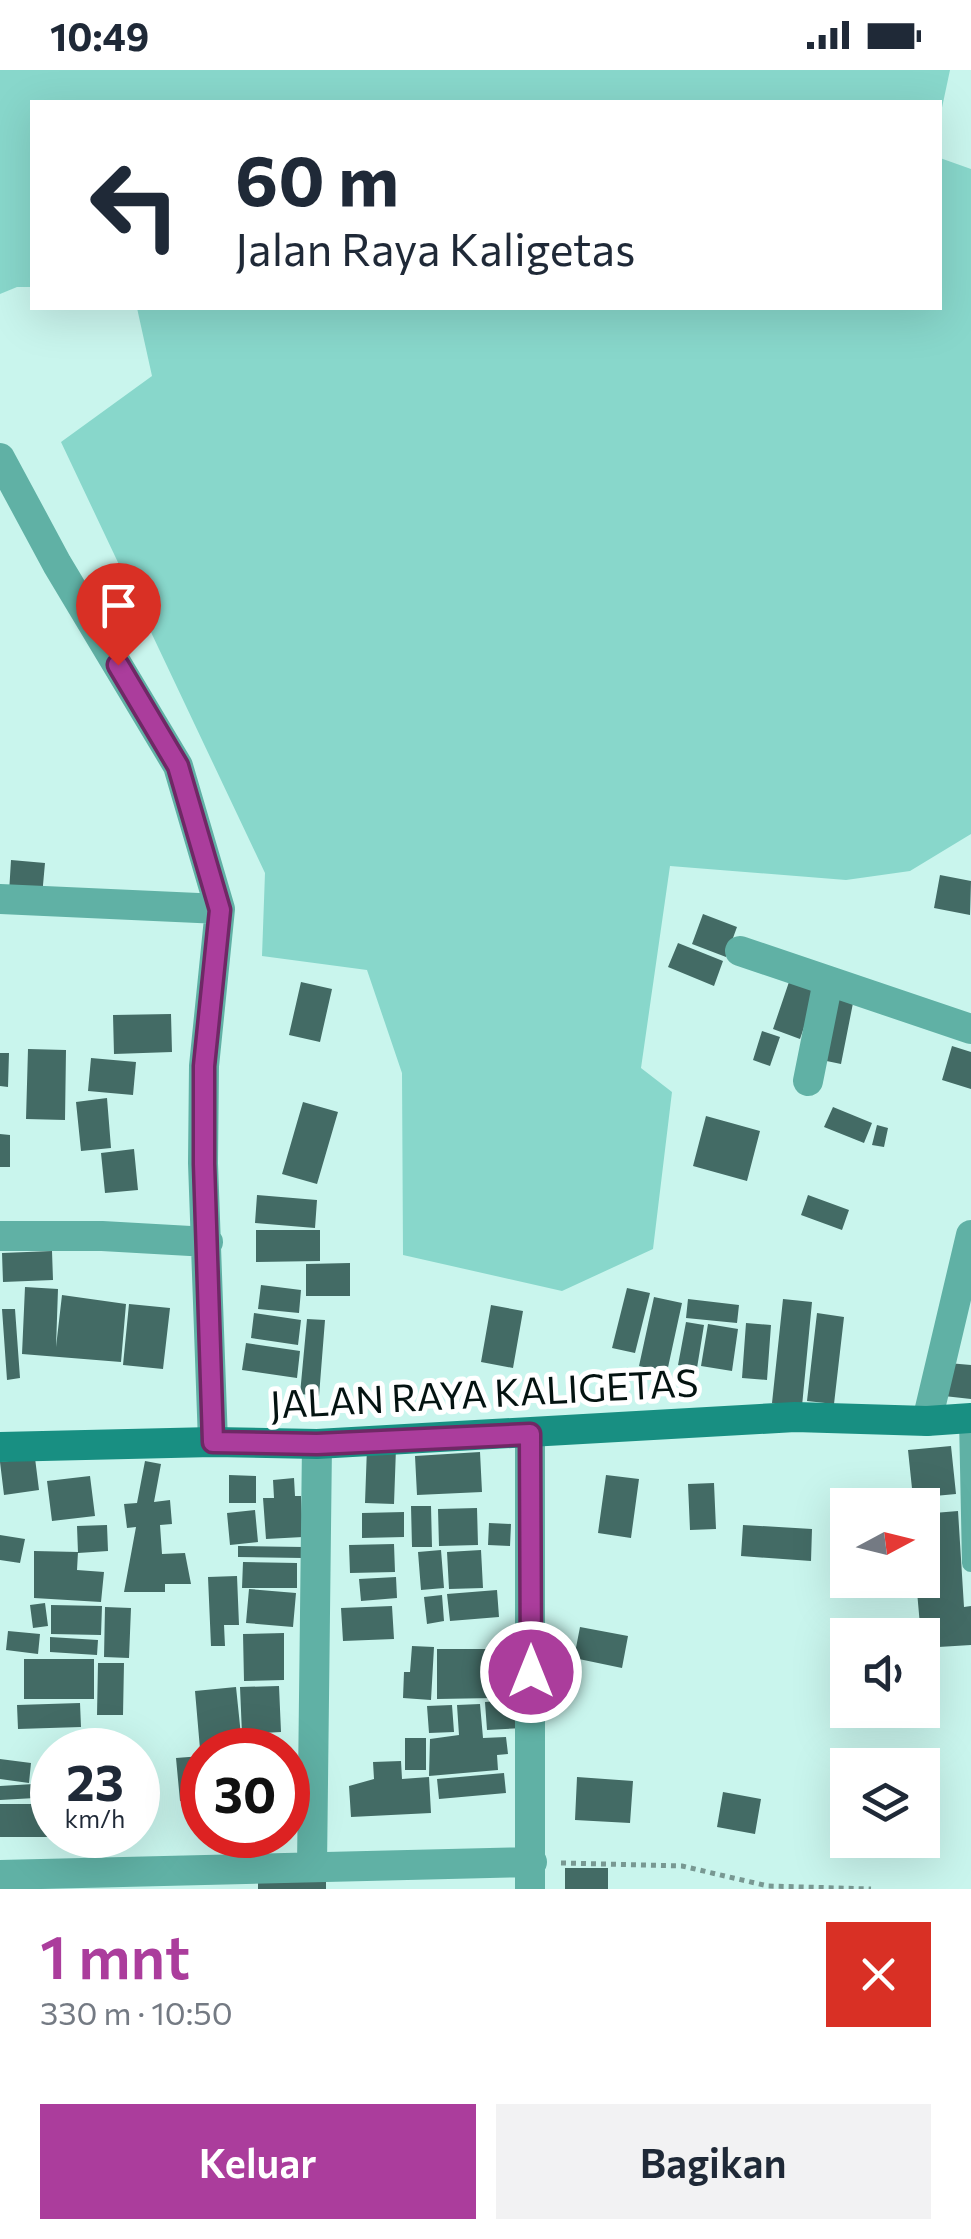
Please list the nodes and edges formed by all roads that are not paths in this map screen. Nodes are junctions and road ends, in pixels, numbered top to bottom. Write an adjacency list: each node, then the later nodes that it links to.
1 (0, 458): 3 (street)
2 (0, 899): 3 (street)
3 (220, 910): 10 (street)
4 (740, 951): 5 (street)
5 (828, 981): 6 (street); 7 (street)
6 (971, 1028)
7 (808, 1081)
8 (971, 1235): 12 (street)
9 (0, 1236): 10 (street)
10 (208, 1242): 14 (street)
11 (969, 1418): 12 (main road, JALAN RAYA KALIGETAS); 17 (lane)
12 (928, 1421): 13 (main road, JALAN RAYA KALIGETAS)
13 (530, 1434): 15 (main road, JALAN RAYA KALIGETAS); 20 (street)
14 (213, 1442): 15 (main road, JALAN RAYA KALIGETAS); 16 (main road, JALAN RAYA KALIGETAS)
15 (317, 1444): 18 (street)
16 (0, 1448)
17 (971, 1563)
18 (312, 1867): 20 (street); 21 (street)
19 (0, 1876): 21 (street)
20 (531, 1876)
21 (235, 1880)

